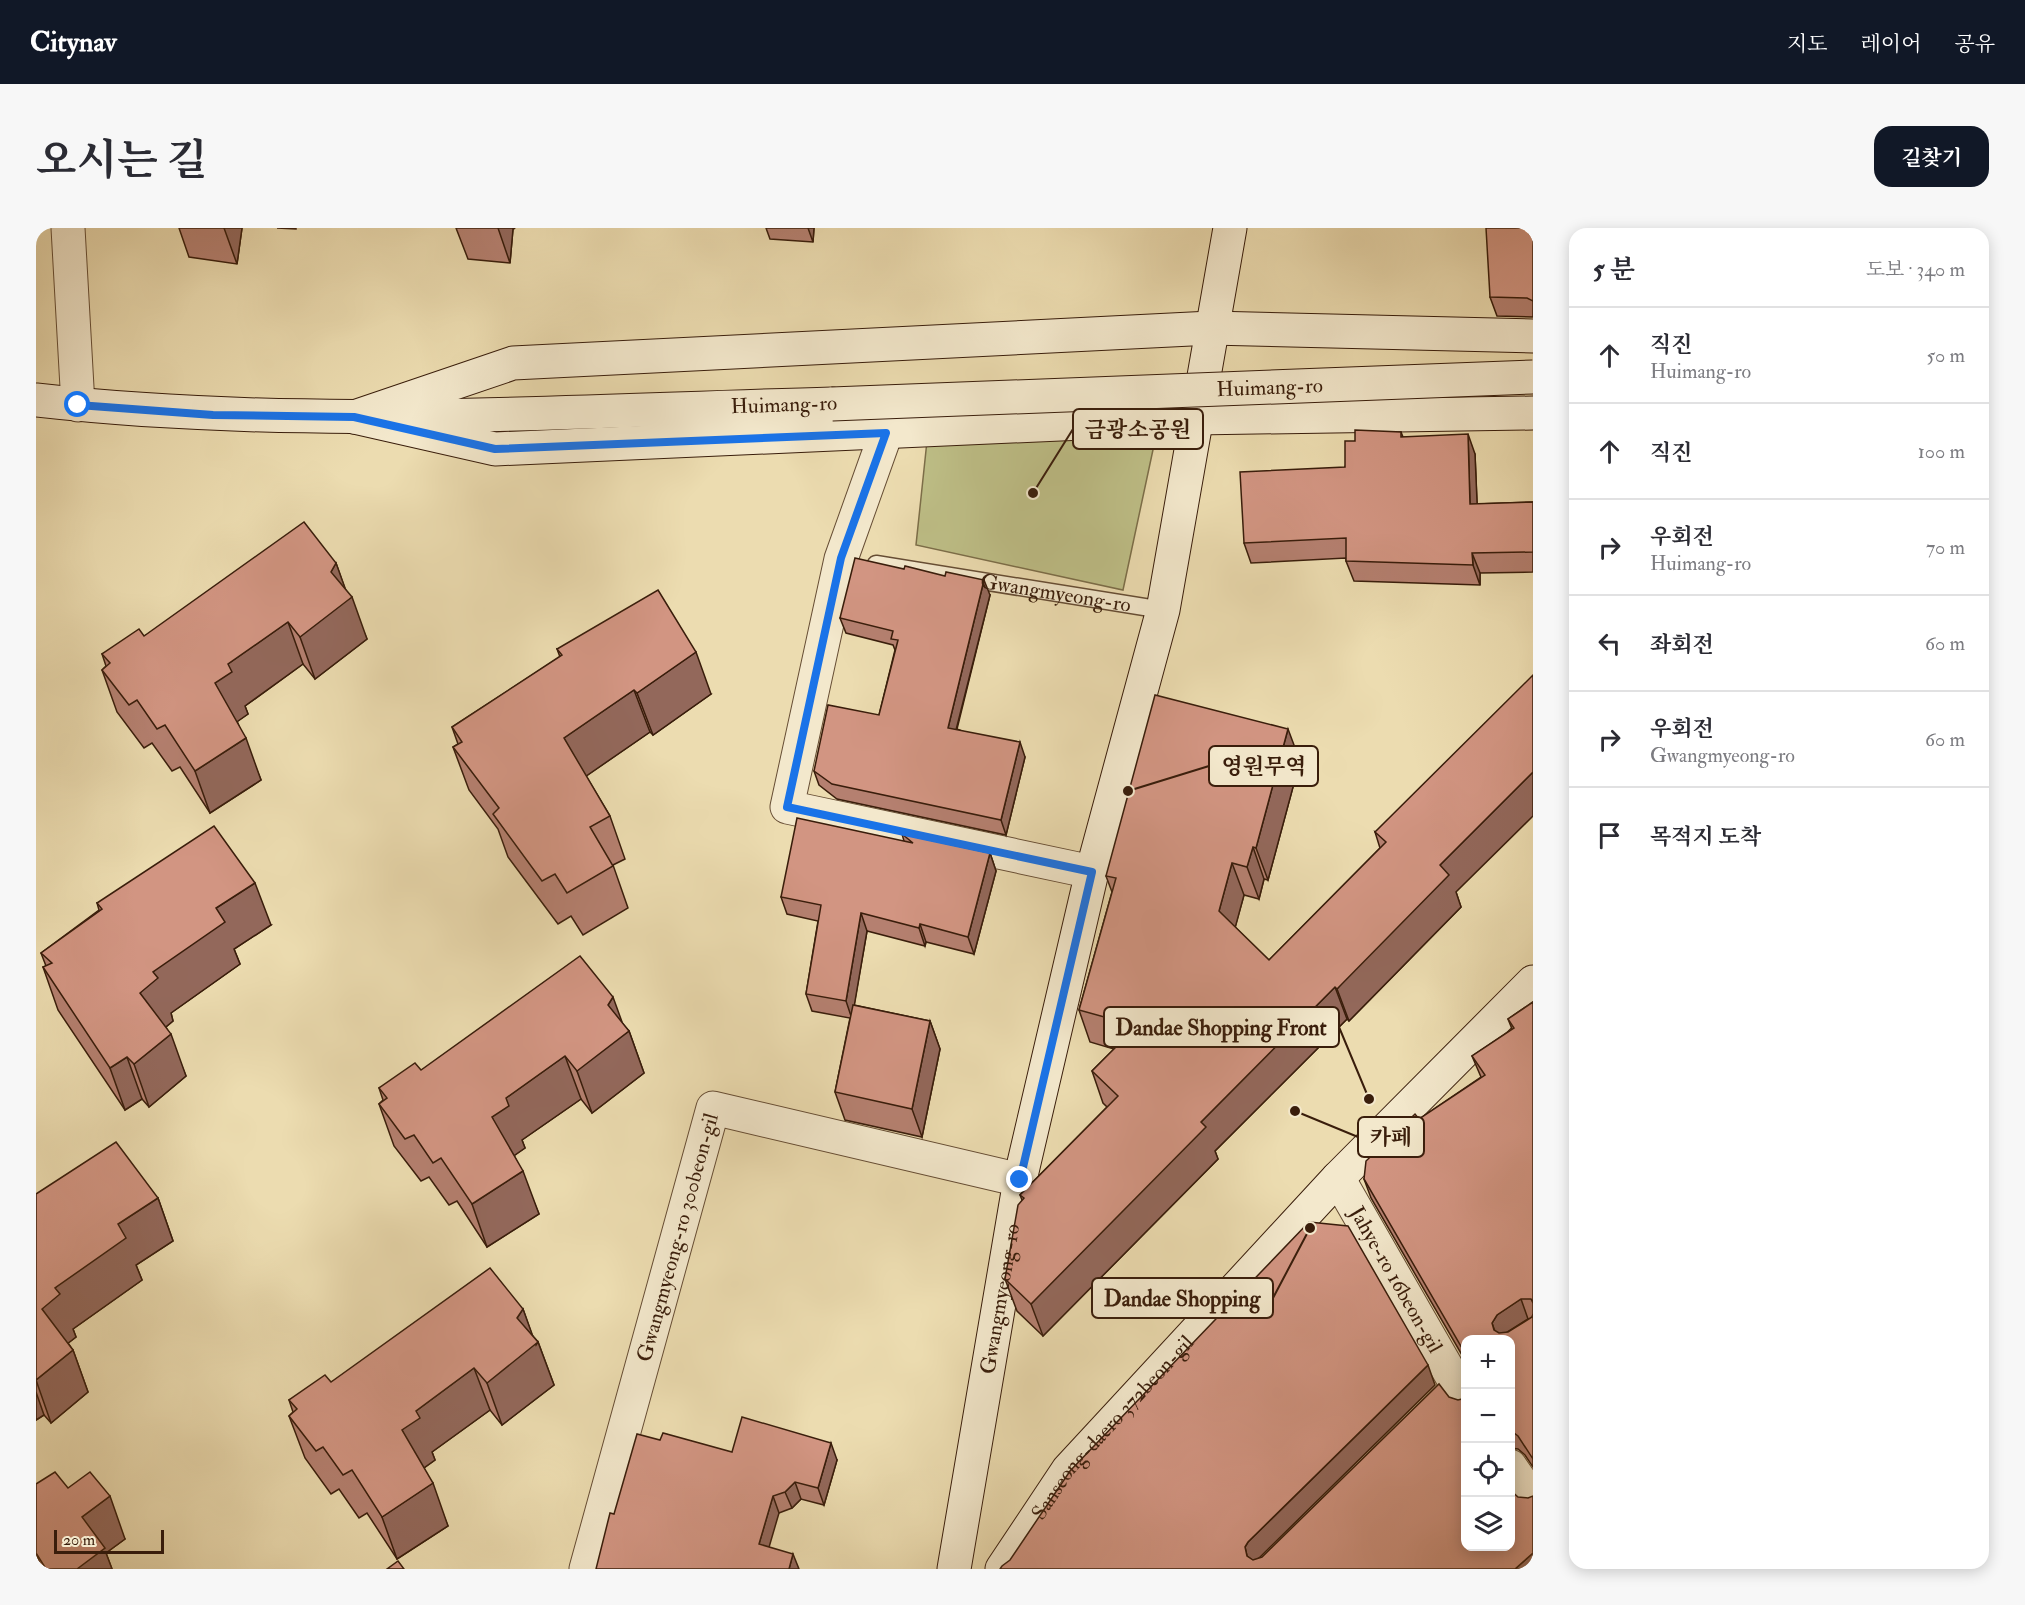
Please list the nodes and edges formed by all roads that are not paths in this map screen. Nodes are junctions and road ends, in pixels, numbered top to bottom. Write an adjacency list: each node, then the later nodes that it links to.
1 (68, 228): 7 (main road)
2 (1230, 228): 3 (main road, Gwangmyeong-ro)
3 (1211, 328): 4 (main road); 9 (main road); 10 (main road, Gwangmyeong-ro)
4 (1533, 336)
5 (1533, 377): 9 (main road, Huimang-ro, bridge)
6 (36, 400): 7 (main road, Huimang-ro)
7 (78, 405): 9 (main road, Huimang-ro)
8 (1533, 413): 10 (main road)
9 (354, 417): 11 (main road)
10 (1195, 418): 11 (main road); 13 (main road, Gwangmyeong-ro)
11 (886, 433): 12 (main road)
12 (853, 560): 13 (lane, Gwangmyeong-ro); 14 (main road)
13 (1163, 610): 14 (main road, Gwangmyeong-ro)
14 (1092, 872): 17 (main road, Gwangmyeong-ro)
15 (1533, 982): 16 (main road, Sanseong-daero 372beon-gil)
16 (1338, 1178): 18 (main road, Jahye-ro 16beon-gil); 23 (main road, Sanseong-daero 372beon-gil)
17 (1020, 1180): 21 (main road, Gwangmyeong-ro 300beon-gil); 22 (main road, Gwangmyeong-ro)
18 (1457, 1386)
19 (1515, 1473): 20 (main road)
20 (1533, 1498)
21 (586, 1569)
22 (954, 1569)
23 (1002, 1569)

